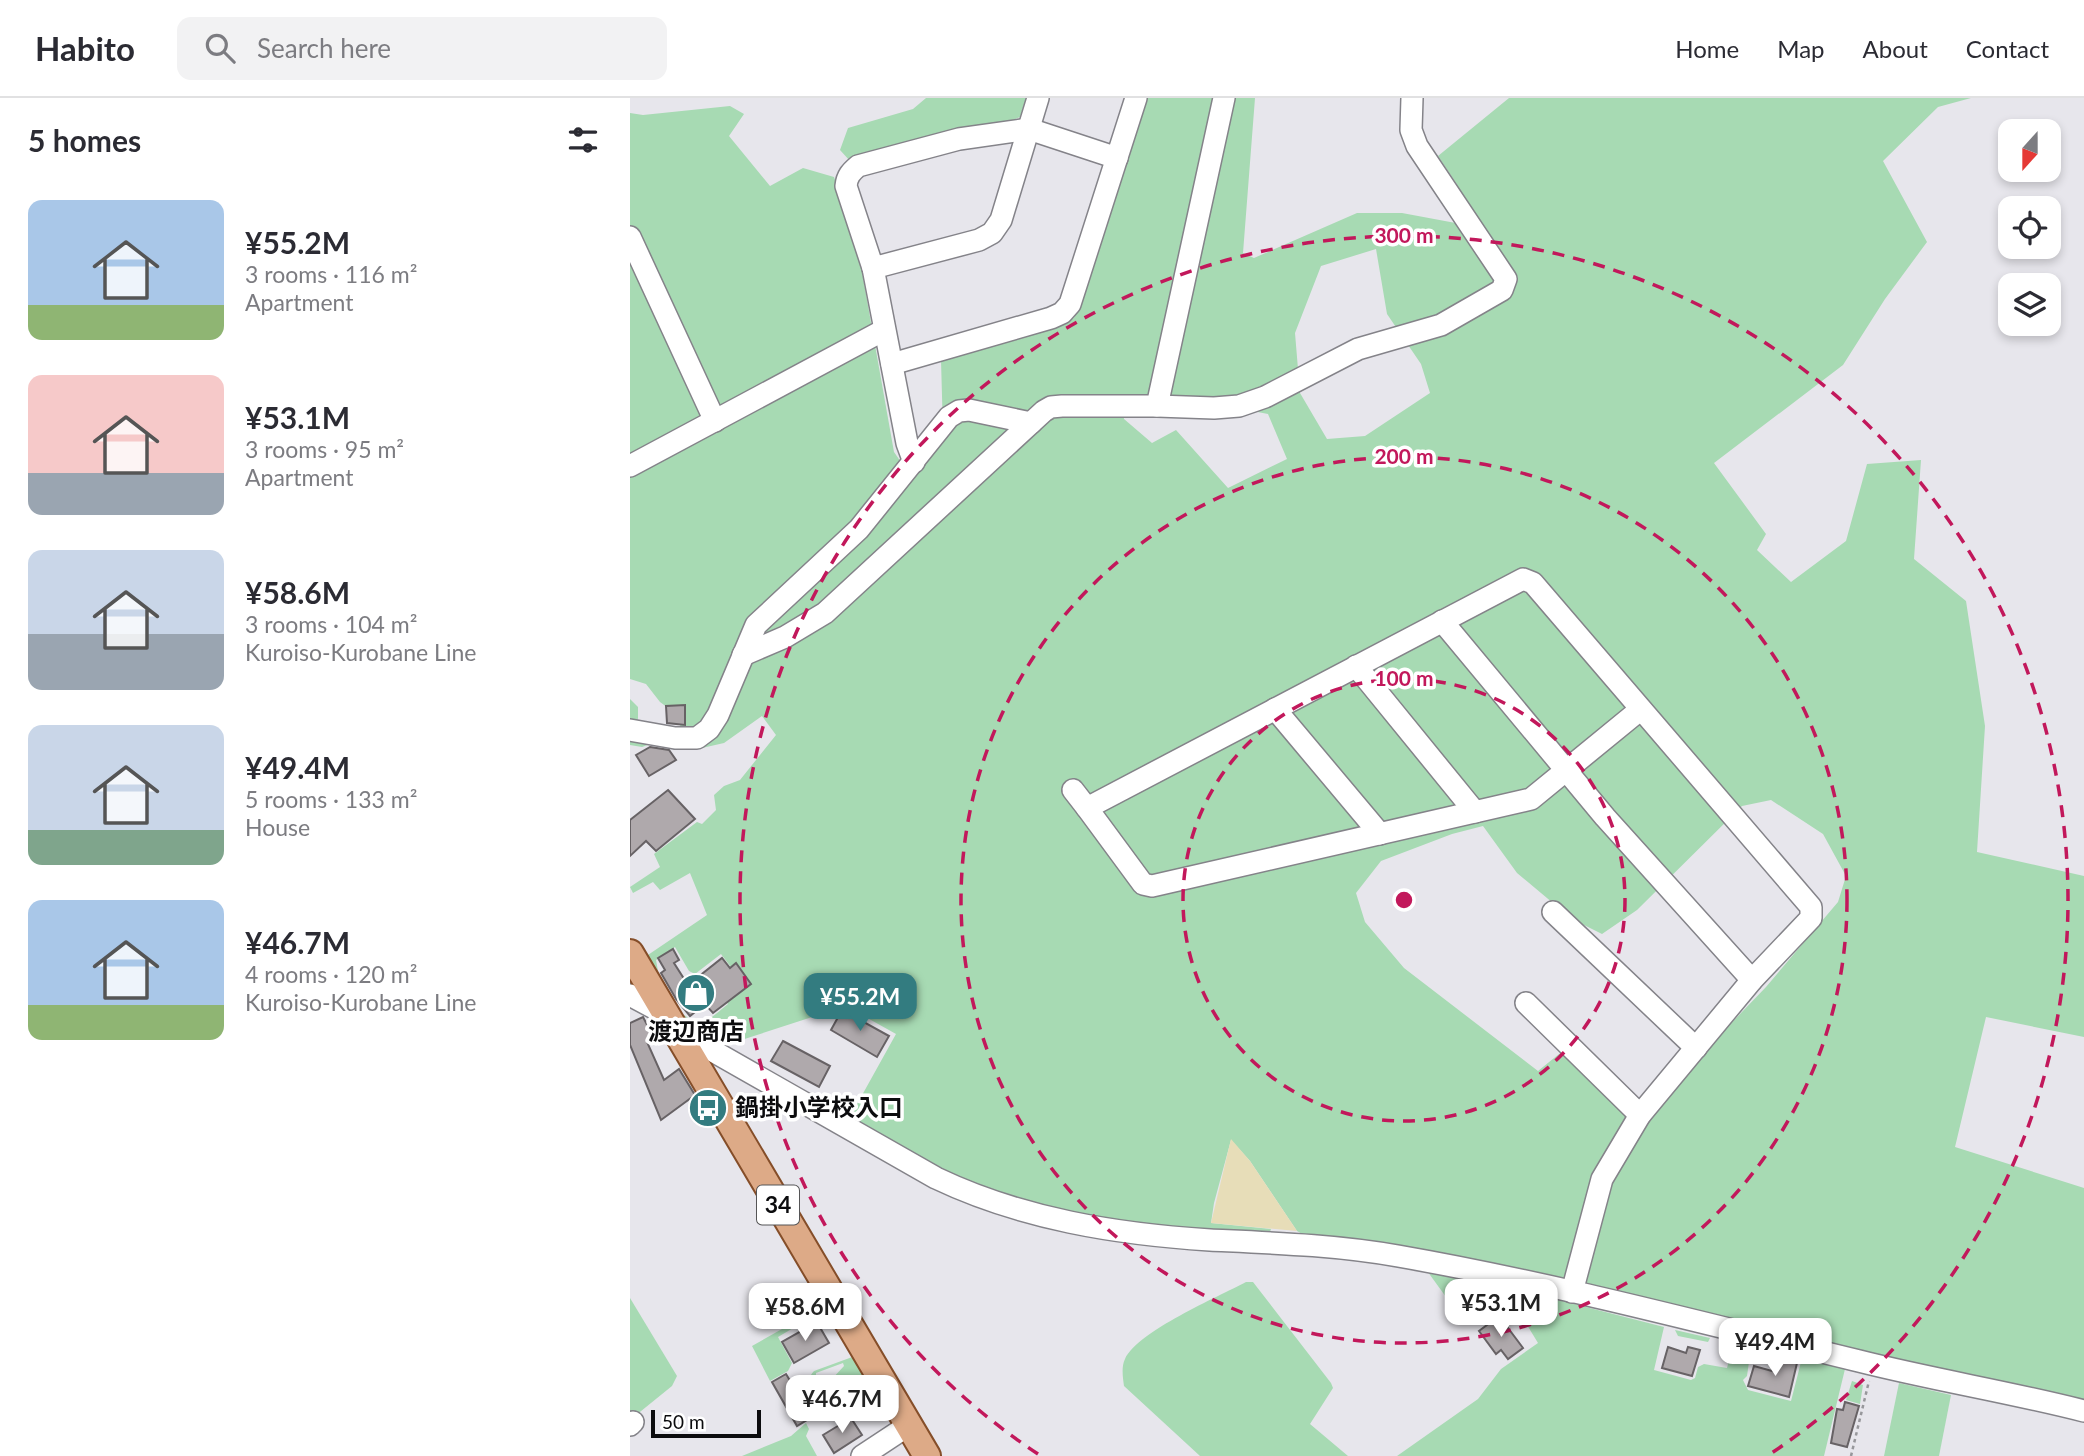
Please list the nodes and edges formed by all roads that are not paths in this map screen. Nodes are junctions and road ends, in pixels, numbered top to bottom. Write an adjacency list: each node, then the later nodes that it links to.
1 (1038, 98): 5 (street)
2 (1136, 98): 6 (street)
3 (1224, 98): 11 (street)
4 (1412, 98): 11 (street)
5 (1029, 129): 6 (street); 8 (street); 8 (street)
6 (1117, 158): 10 (street)
7 (630, 237): 12 (street)
8 (873, 268): 9 (street)
9 (884, 330): 10 (street); 12 (street)
10 (892, 364): 15 (street)
11 (1157, 406): 13 (street)
12 (715, 421): 14 (street)
13 (1031, 423): 15 (street); 17 (street)
14 (632, 459)
15 (914, 462): 17 (street)
16 (1442, 621): 18 (street); 20 (street); 22 (street)
17 (743, 655): 21 (street)
18 (1356, 666): 19 (street); 25 (street)
19 (1275, 709): 24 (street); 26 (street)
20 (1641, 709): 22 (street); 29 (street)
21 (630, 730)
22 (1567, 770): 25 (street); 29 (street)
23 (1073, 790): 24 (street)
24 (1087, 808): 26 (street)
25 (1475, 812): 26 (street)
26 (1380, 834)
27 (1553, 912): 33 (street)
28 (630, 953): 32 (main road, 34)
29 (1752, 980): 33 (street)
30 (630, 995): 32 (street)
31 (1526, 1003): 34 (street)
32 (672, 1023): 35 (street); 37 (main road, 34)
33 (1696, 1048): 34 (street)
34 (1640, 1115): 35 (street)
35 (1572, 1292): 36 (street)
36 (2084, 1411)
37 (909, 1425): 38 (street); 39 (main road, 34)
38 (862, 1456)
39 (928, 1456)

